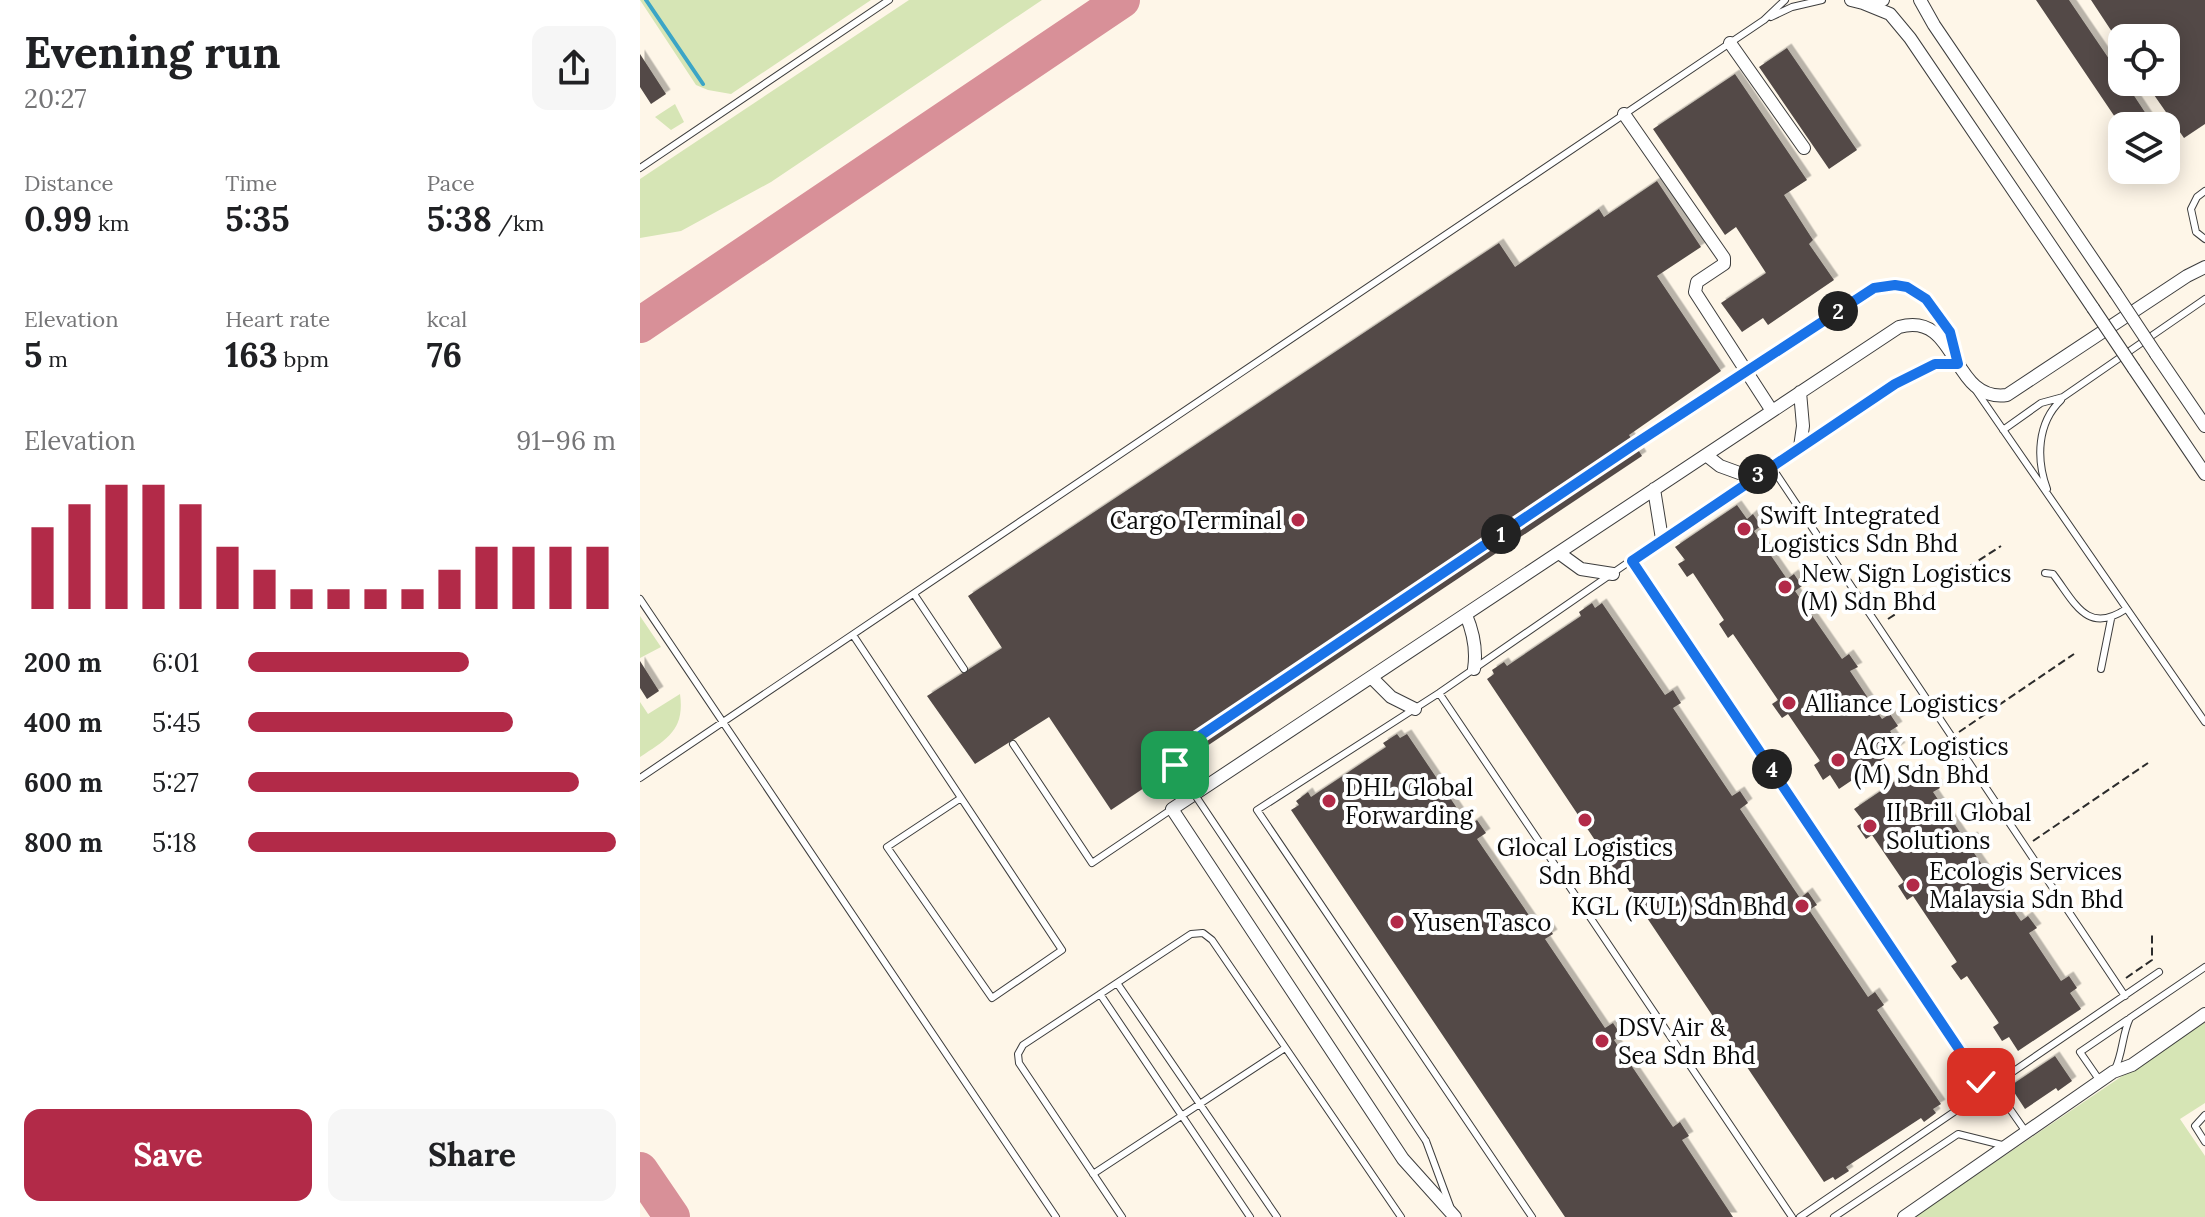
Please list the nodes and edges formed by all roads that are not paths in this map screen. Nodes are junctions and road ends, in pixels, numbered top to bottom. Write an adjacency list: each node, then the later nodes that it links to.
1 (889, 0): 12 (lane)
2 (1785, 0): 8 (lane)
3 (1822, 0): 8 (lane)
4 (1844, 0): 7 (lane)
5 (1883, 0): 7 (street)
6 (1920, 0): 22 (street, bridge)
7 (1856, 1): 27 (street, bridge)
8 (1764, 20): 9 (lane)
9 (1730, 43): 10 (lane); 11 (street)
10 (1624, 114): 21 (street); 36 (lane)
11 (1804, 148)
12 (640, 168)
13 (2205, 191): 14 (lane)
14 (2205, 239)
15 (2205, 267): 18 (street)
16 (2205, 299): 20 (lane)
17 (1958, 364): 18 (street); 19 (street); 24 (lane); 72 (lane, bridge)
18 (1975, 388): 23 (lane)
19 (1800, 392): 21 (street); 24 (street)
20 (2063, 397): 23 (lane); 30 (lane)
21 (1772, 411): 25 (street)
22 (2205, 426)
23 (2003, 430): 30 (lane)
24 (1800, 447): 26 (lane)
25 (1706, 455): 28 (street); 29 (street)
26 (1771, 466): 28 (lane); 58 (lane)
27 (2205, 474)
28 (1753, 478): 31 (lane)
29 (1654, 489): 31 (street); 32 (street)
30 (2052, 501): 38 (lane)
31 (1662, 539): 33 (lane)
32 (1559, 553): 35 (street); 39 (street)
33 (1632, 561): 35 (lane); 64 (lane)
34 (2045, 573): 40 (lane)
35 (1613, 574): 43 (lane)
36 (914, 594): 41 (lane); 42 (lane)
37 (640, 599): 49 (lane)
38 (2126, 609): 40 (lane); 48 (lane)
39 (1466, 615): 43 (street); 45 (street)
40 (2111, 619): 44 (lane)
41 (853, 635): 49 (lane); 52 (lane)
42 (964, 669)
43 (1474, 669): 46 (lane)
44 (2101, 669)
45 (1372, 678): 47 (street); 53 (street)
46 (1439, 693): 47 (lane); 79 (lane)
47 (1415, 709): 78 (lane)
48 (2205, 722)
49 (723, 723): 51 (lane); 74 (lane)
50 (1013, 744): 53 (lane)
51 (640, 778)
52 (961, 798): 52 (lane)
53 (1172, 809): 72 (street)
54 (2205, 967): 60 (lane)
55 (2158, 972): 58 (lane)
56 (1117, 983): 57 (lane); 61 (lane); 65 (lane)
57 (1100, 994): 67 (lane); 71 (lane)
58 (2125, 996): 64 (lane)
59 (2205, 1014): 62 (street)
60 (2130, 1018): 62 (lane); 63 (lane)
61 (1285, 1048): 65 (lane); 73 (lane)
62 (2113, 1072): 63 (street)
63 (2100, 1081): 68 (street)
64 (1991, 1087): 68 (lane); 80 (lane)
65 (1200, 1104): 67 (lane); 77 (lane)
66 (2205, 1115): 69 (lane)
67 (1182, 1116): 71 (lane); 76 (lane)
68 (2026, 1132): 70 (street)
69 (2205, 1142)
70 (2006, 1146): 81 (lane); 82 (street)
71 (1093, 1174): 75 (lane)
72 (1454, 1215)
73 (1399, 1216)
74 (1056, 1217)
75 (1122, 1217)
76 (1250, 1217)
77 (1277, 1217)
78 (1532, 1217)
79 (1792, 1217)
80 (1800, 1217)
81 (1834, 1217)
82 (1904, 1217)

